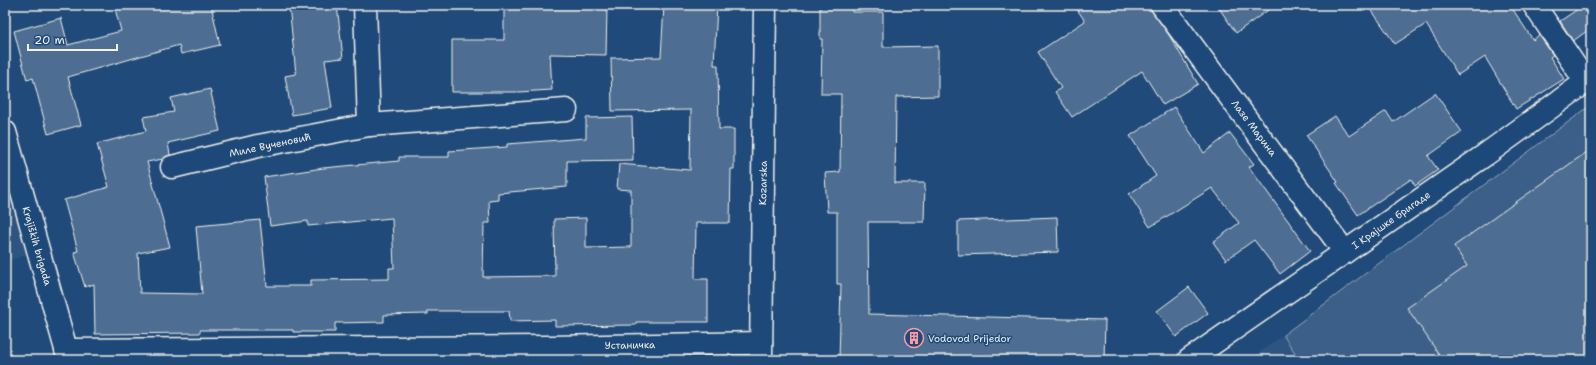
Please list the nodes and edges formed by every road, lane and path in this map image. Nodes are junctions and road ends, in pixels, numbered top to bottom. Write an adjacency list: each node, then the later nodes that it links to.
1 (365, 5): 7 (street)
2 (766, 5): 11 (street, Kozarska)
3 (1162, 5): 10 (street, Лазе Марина)
4 (1534, 5): 5 (street)
5 (1588, 80): 10 (street, I Крајшке бригаде)
6 (566, 110): 7 (street, Миле Вученовић)
7 (369, 126): 9 (street, Миле Вученовић)
8 (5, 132): 12 (street, Krajiških brigada)
9 (172, 167)
10 (1345, 252): 13 (street, I Крајшке бригаде)
11 (761, 351): 12 (street, Устаничка)
12 (68, 355)
13 (1189, 360)

